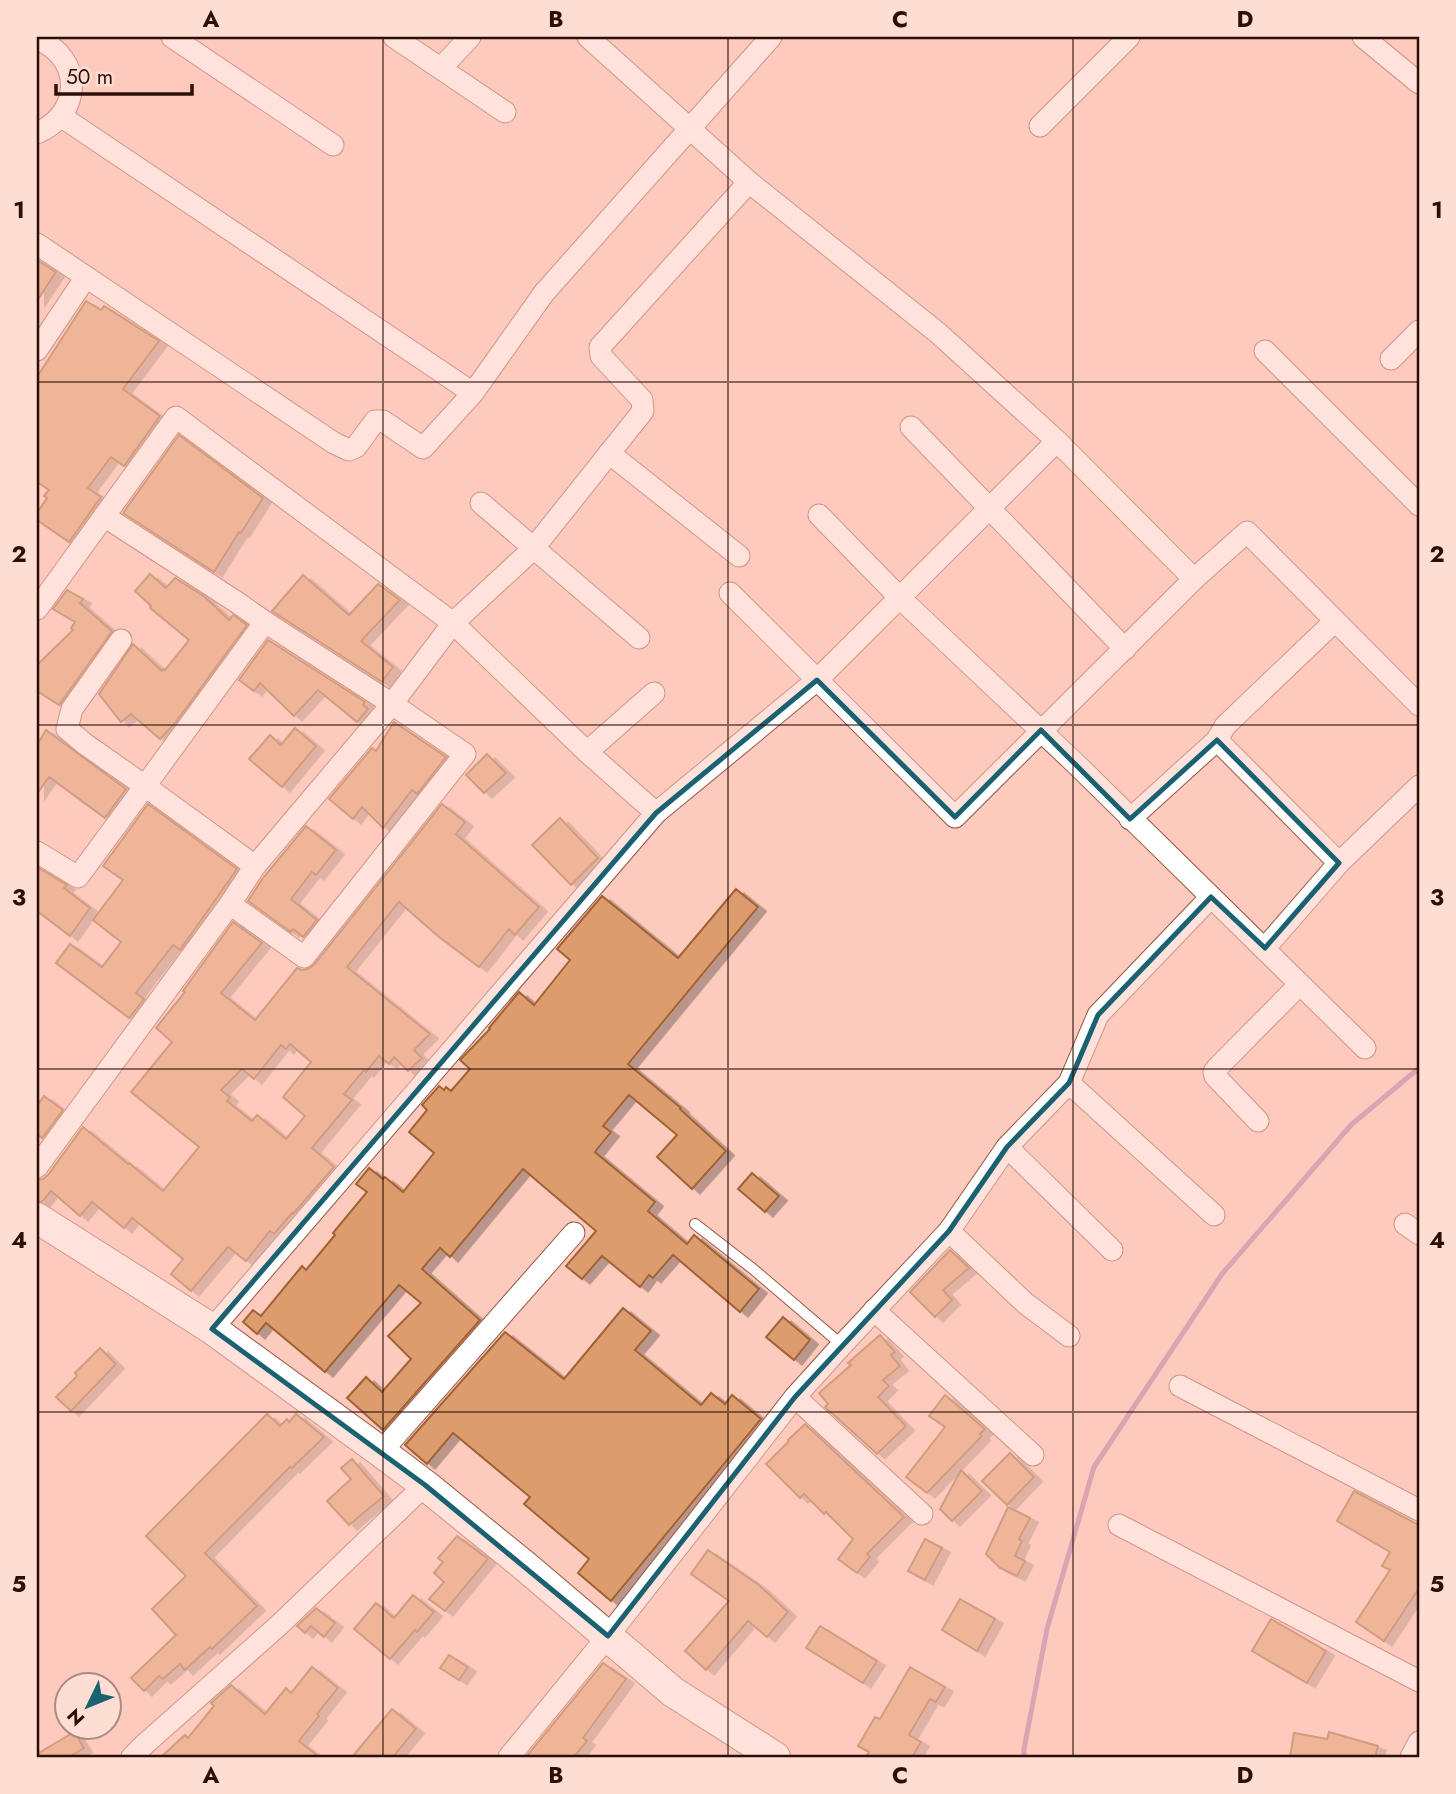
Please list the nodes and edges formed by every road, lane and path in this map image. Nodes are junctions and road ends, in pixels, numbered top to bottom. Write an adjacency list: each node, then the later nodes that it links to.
1 (172, 37): 16 (street)
2 (394, 37): 9 (street)
3 (471, 37): 9 (street)
4 (588, 37): 14 (street)
5 (771, 37): 14 (street)
6 (1129, 37): 13 (street)
7 (1363, 37): 10 (street)
8 (50, 41): 12 (street)
9 (440, 68): 11 (street)
10 (1419, 83)
11 (505, 112)
12 (62, 117): 15 (street); 24 (street)
13 (1040, 126)
14 (690, 128): 17 (street); 24 (street)
15 (37, 133)
16 (332, 145)
17 (749, 182): 26 (street); 27 (street)
18 (37, 244): 19 (street)
19 (86, 277): 21 (street); 24 (street)
20 (1419, 331): 23 (street)
21 (37, 350)
22 (1265, 351): 29 (street)
23 (1391, 359)
24 (473, 393)
25 (911, 427): 30 (street)
26 (1058, 441): 30 (street); 35 (street)
27 (610, 453): 33 (street); 34 (street)
28 (481, 503): 33 (street)
29 (1419, 505)
30 (990, 508): 37 (street); 44 (street)
31 (819, 515): 37 (street)
32 (104, 516): 38 (street); 40 (street); 41 (street)
33 (533, 549): 41 (street); 42 (street)
34 (739, 556)
35 (1194, 579): 39 (street); 44 (street)
36 (730, 593): 45 (street)
37 (900, 598): 45 (street); 49 (street)
38 (37, 609)
39 (1335, 621): 48 (street); 50 (street)
40 (265, 622): 47 (street); 52 (street)
41 (453, 623): 47 (street); 51 (street)
42 (639, 638)
43 (121, 640): 52 (street)
44 (1125, 649): 49 (street)
45 (817, 680): 49 (street); 54 (street)
46 (654, 693): 51 (street)
47 (392, 704): 58 (street); 60 (street)
48 (1419, 705)
49 (1041, 730): 55 (street)
50 (1217, 740): 55 (street); 57 (street)
51 (587, 752): 54 (street)
52 (145, 786): 56 (street); 58 (street)
53 (1419, 786): 57 (street)
54 (656, 813): 75 (street)
55 (1130, 819): 59 (street)
56 (37, 852)
57 (1339, 863): 61 (street)
58 (255, 866): 60 (street)
59 (1212, 897): 61 (street); 64 (street)
60 (230, 904): 67 (street)
61 (1265, 948): 62 (street)
62 (1299, 985): 63 (street); 65 (street)
63 (1365, 1048)
64 (1069, 1083): 66 (street); 68 (street)
65 (1258, 1121)
66 (1007, 1147): 71 (street); 73 (street)
67 (37, 1167)
68 (1214, 1215)
69 (37, 1218): 75 (street)
70 (695, 1224): 77 (lane)
71 (949, 1231): 74 (street); 76 (street)
72 (574, 1233): 80 (street)
73 (1112, 1250)
74 (874, 1310): 77 (street); 81 (street)
75 (212, 1329): 80 (street)
76 (1069, 1336)
77 (842, 1345): 79 (street)
78 (1180, 1386): 83 (street)
79 (795, 1397): 84 (street); 86 (street)
80 (381, 1452): 82 (street)
81 (1032, 1455)
82 (425, 1485): 86 (street); 89 (street)
83 (1419, 1510)
84 (922, 1514)
85 (1119, 1525): 87 (street)
86 (608, 1636): 90 (street); 91 (street)
87 (1419, 1681)
88 (1419, 1742): 92 (street)
89 (132, 1757)
90 (509, 1757)
91 (775, 1757)
92 (1411, 1757)

